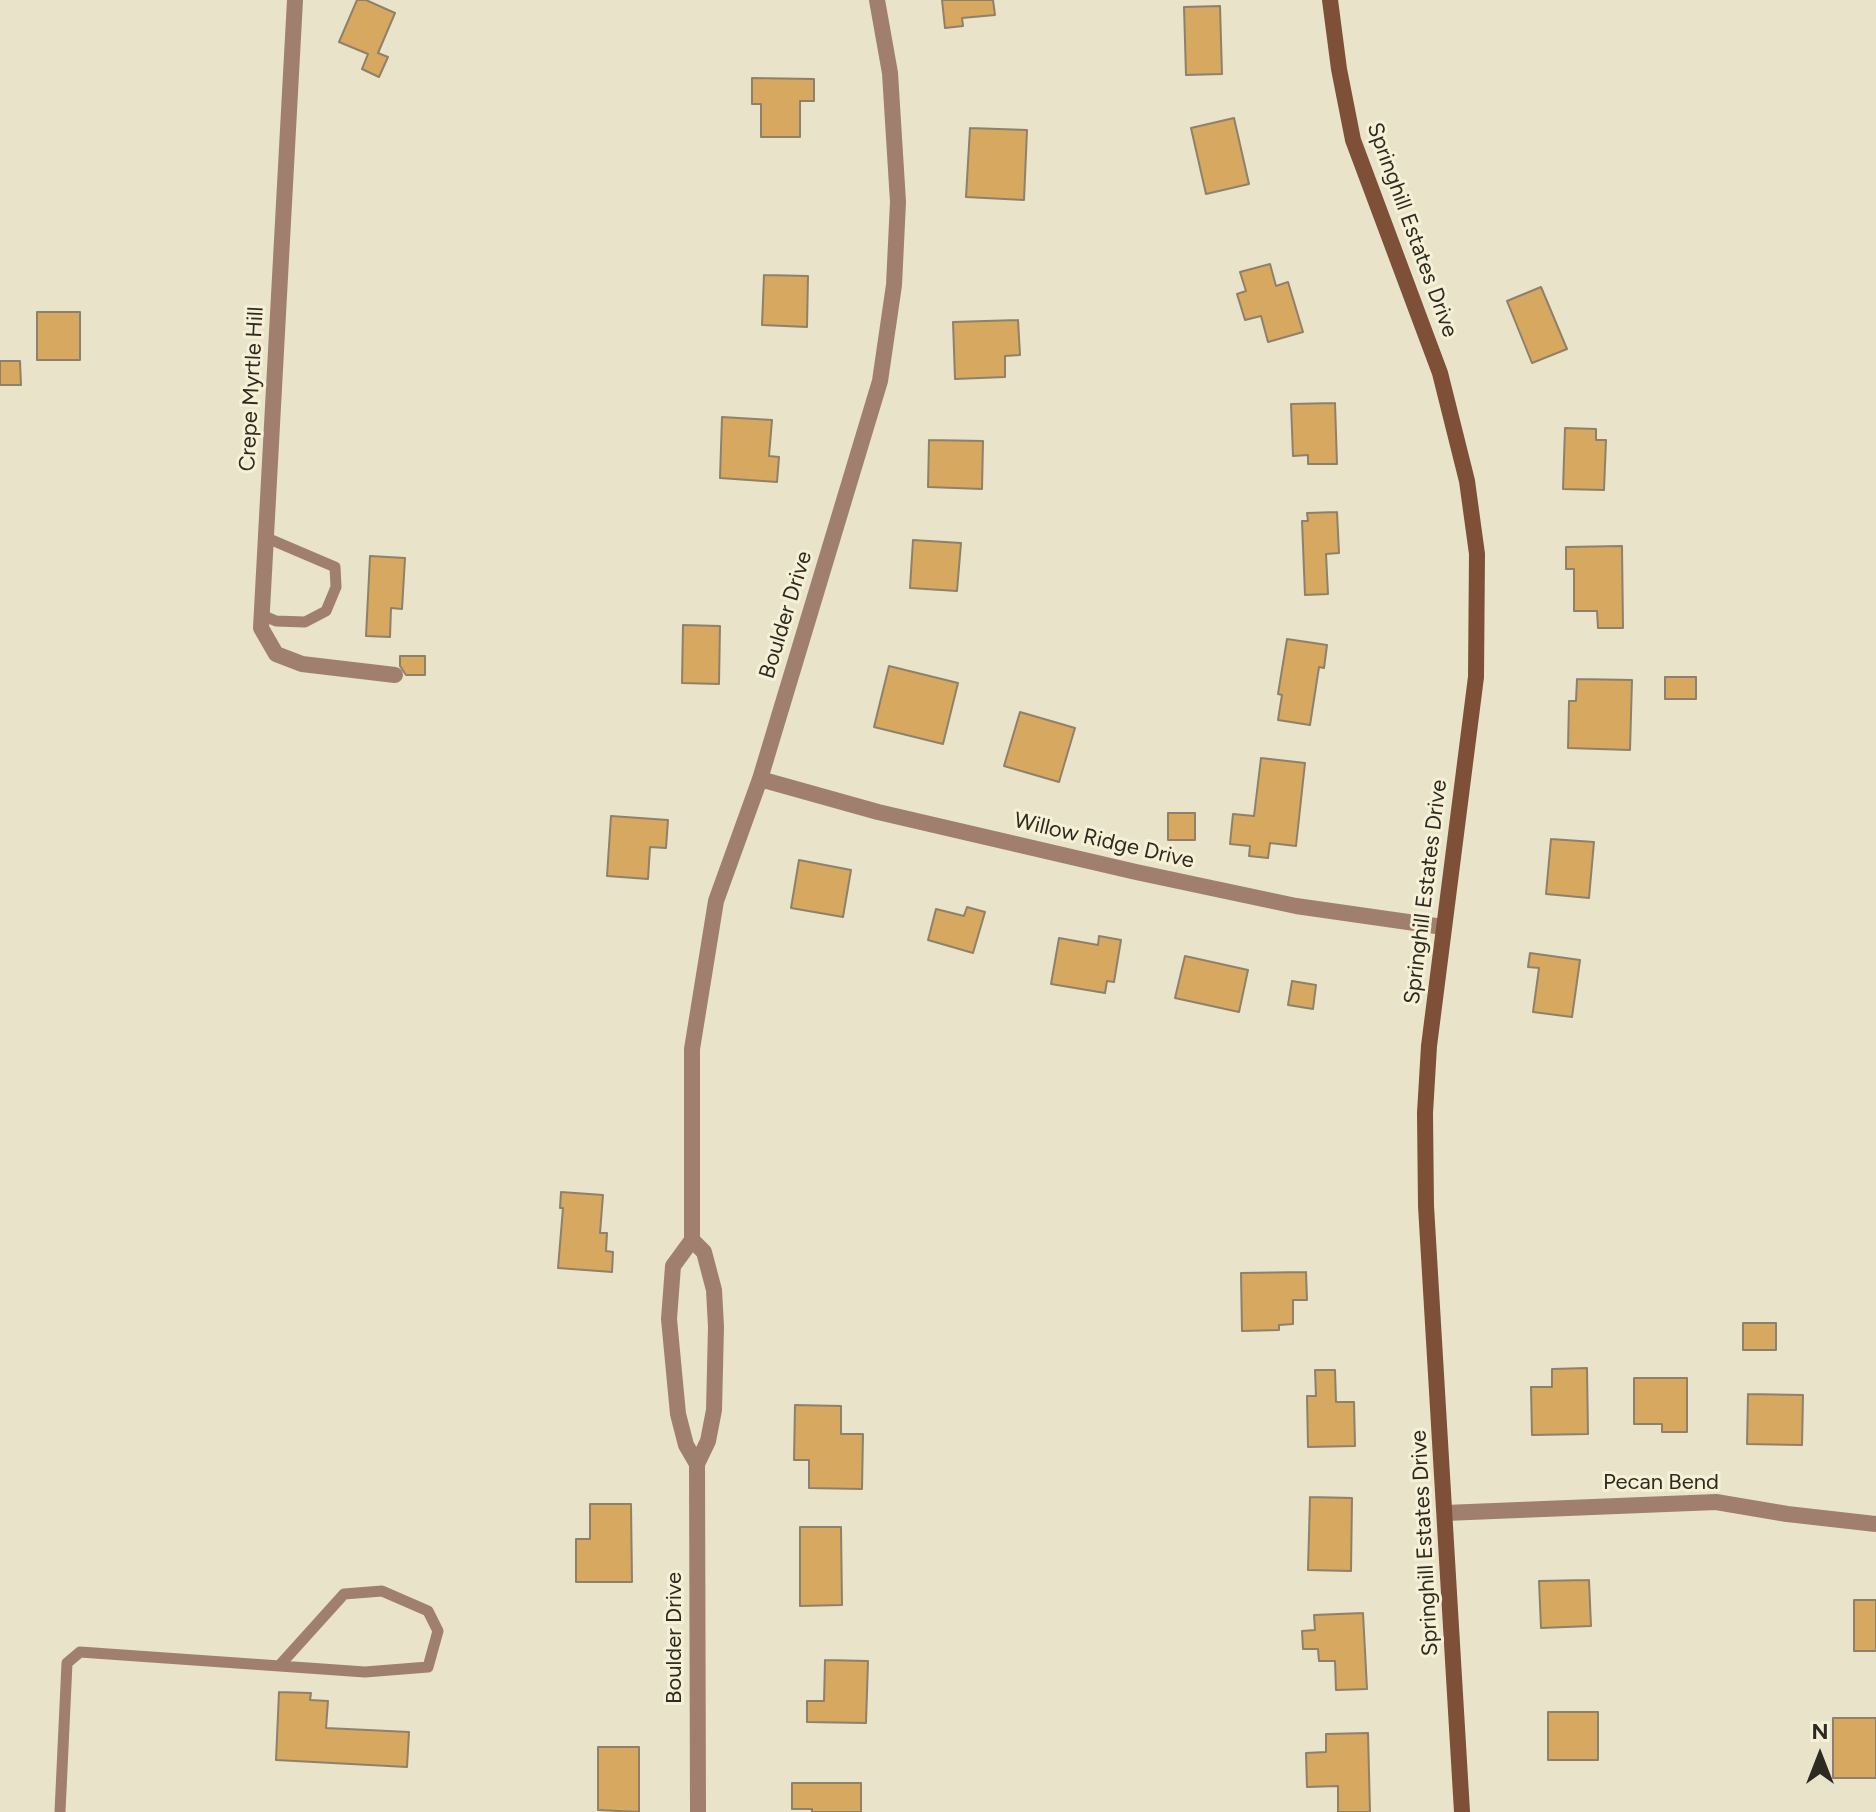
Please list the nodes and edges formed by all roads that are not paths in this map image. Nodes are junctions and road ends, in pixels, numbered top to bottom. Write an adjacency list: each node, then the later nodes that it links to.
1 (295, 0): 4 (street, Crepe Myrtle Hill)
2 (877, 0): 7 (street, Boulder Drive)
3 (1330, 0): 8 (street, Springhill Estates Drive)
4 (267, 538): 5 (street, Crepe Myrtle Hill); 5 (lane)
5 (262, 615): 6 (street, Crepe Myrtle Hill)
6 (395, 675)
7 (760, 779): 8 (street, Willow Ridge Drive); 9 (street, Boulder Drive)
8 (1443, 927): 11 (street, Springhill Estates Drive)
9 (692, 1240): 10 (street, Boulder Drive); 10 (street, Boulder Drive)
10 (697, 1464): 15 (street, Boulder Drive)
11 (1445, 1513): 12 (street, Pecan Bend); 16 (street, Springhill Estates Drive)
12 (1876, 1524)
13 (279, 1666): 13 (lane); 14 (lane)
14 (60, 1812)
15 (698, 1812)
16 (1462, 1812)

